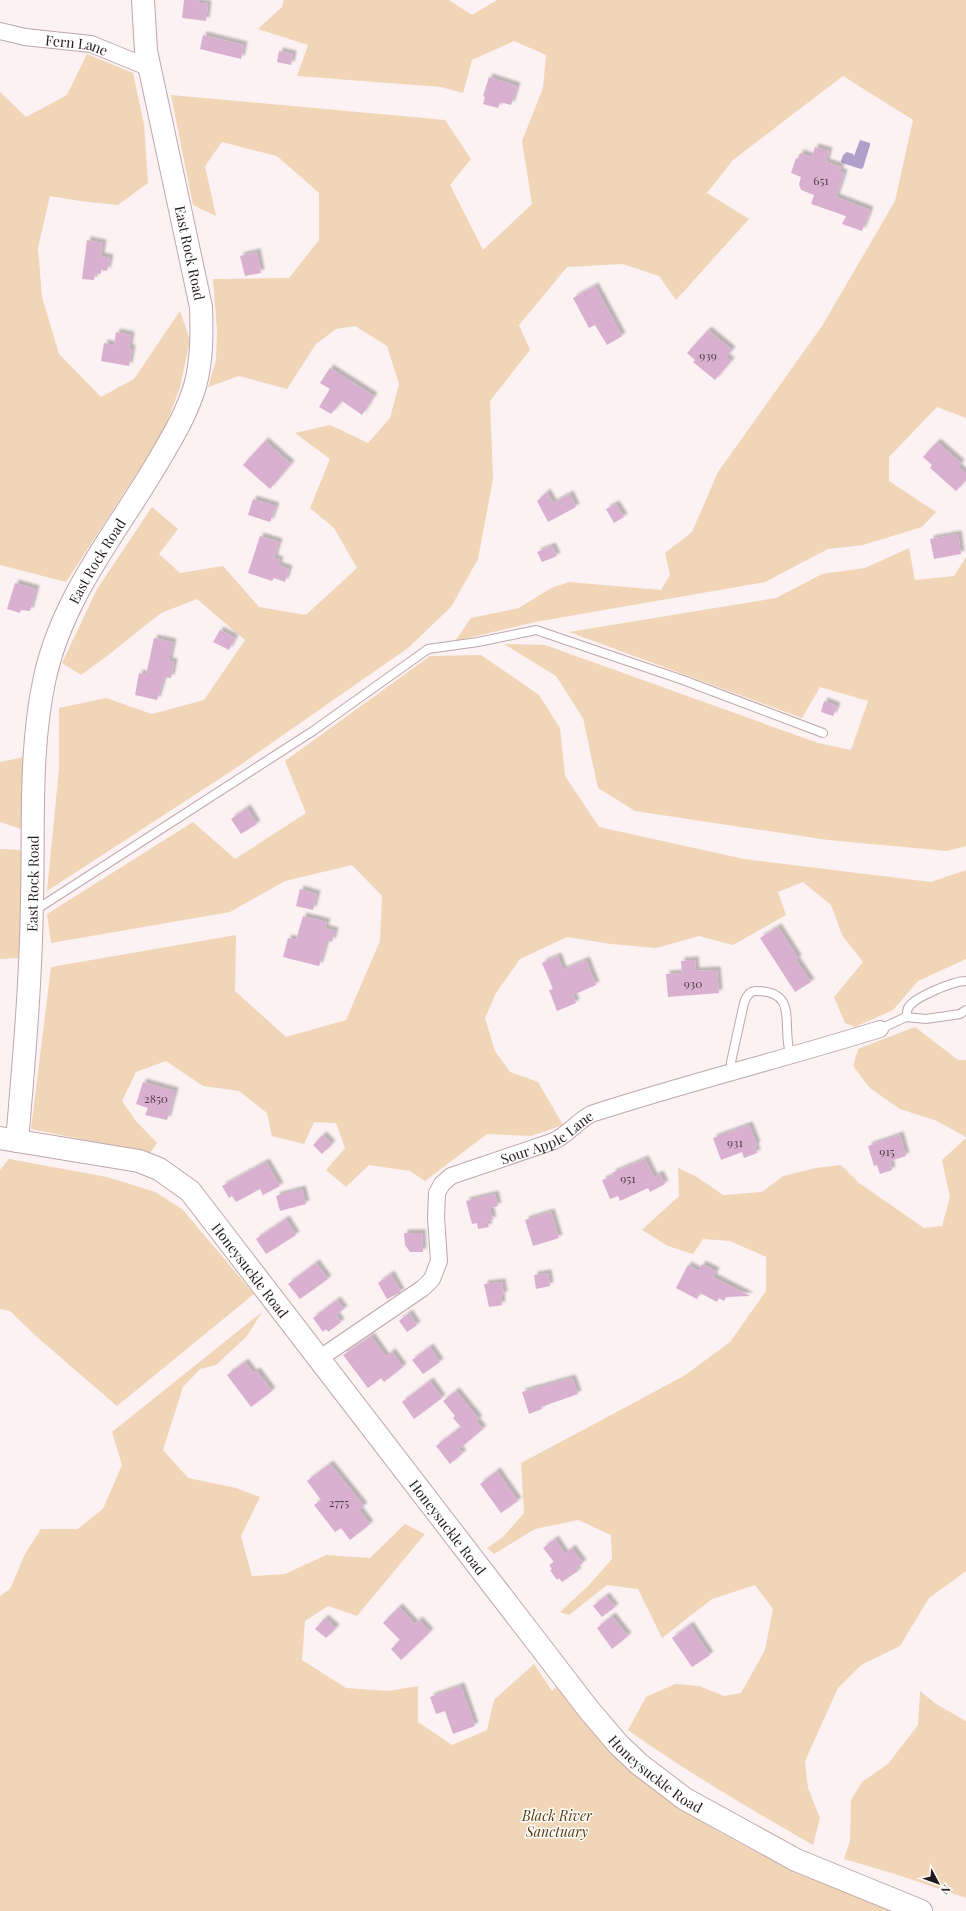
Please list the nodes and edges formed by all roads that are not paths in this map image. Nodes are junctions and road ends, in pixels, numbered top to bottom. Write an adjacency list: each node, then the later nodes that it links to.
1 (143, 0): 3 (street, East Rock Road)
2 (0, 31): 3 (street, Fern Lane)
3 (150, 68): 5 (street, East Rock Road)
4 (823, 733): 5 (lane)
5 (32, 913): 12 (street, East Rock Road)
6 (966, 981): 8 (lane)
7 (966, 1010): 8 (lane)
8 (906, 1017): 9 (lane)
9 (880, 1029): 10 (street, Sour Apple Lane)
10 (791, 1056): 11 (street, Sour Apple Lane); 11 (lane)
11 (731, 1072): 13 (street, Sour Apple Lane)
12 (8, 1140): 13 (street, Honeysuckle Road)
13 (320, 1358): 14 (street, Honeysuckle Road)
14 (921, 1911)

